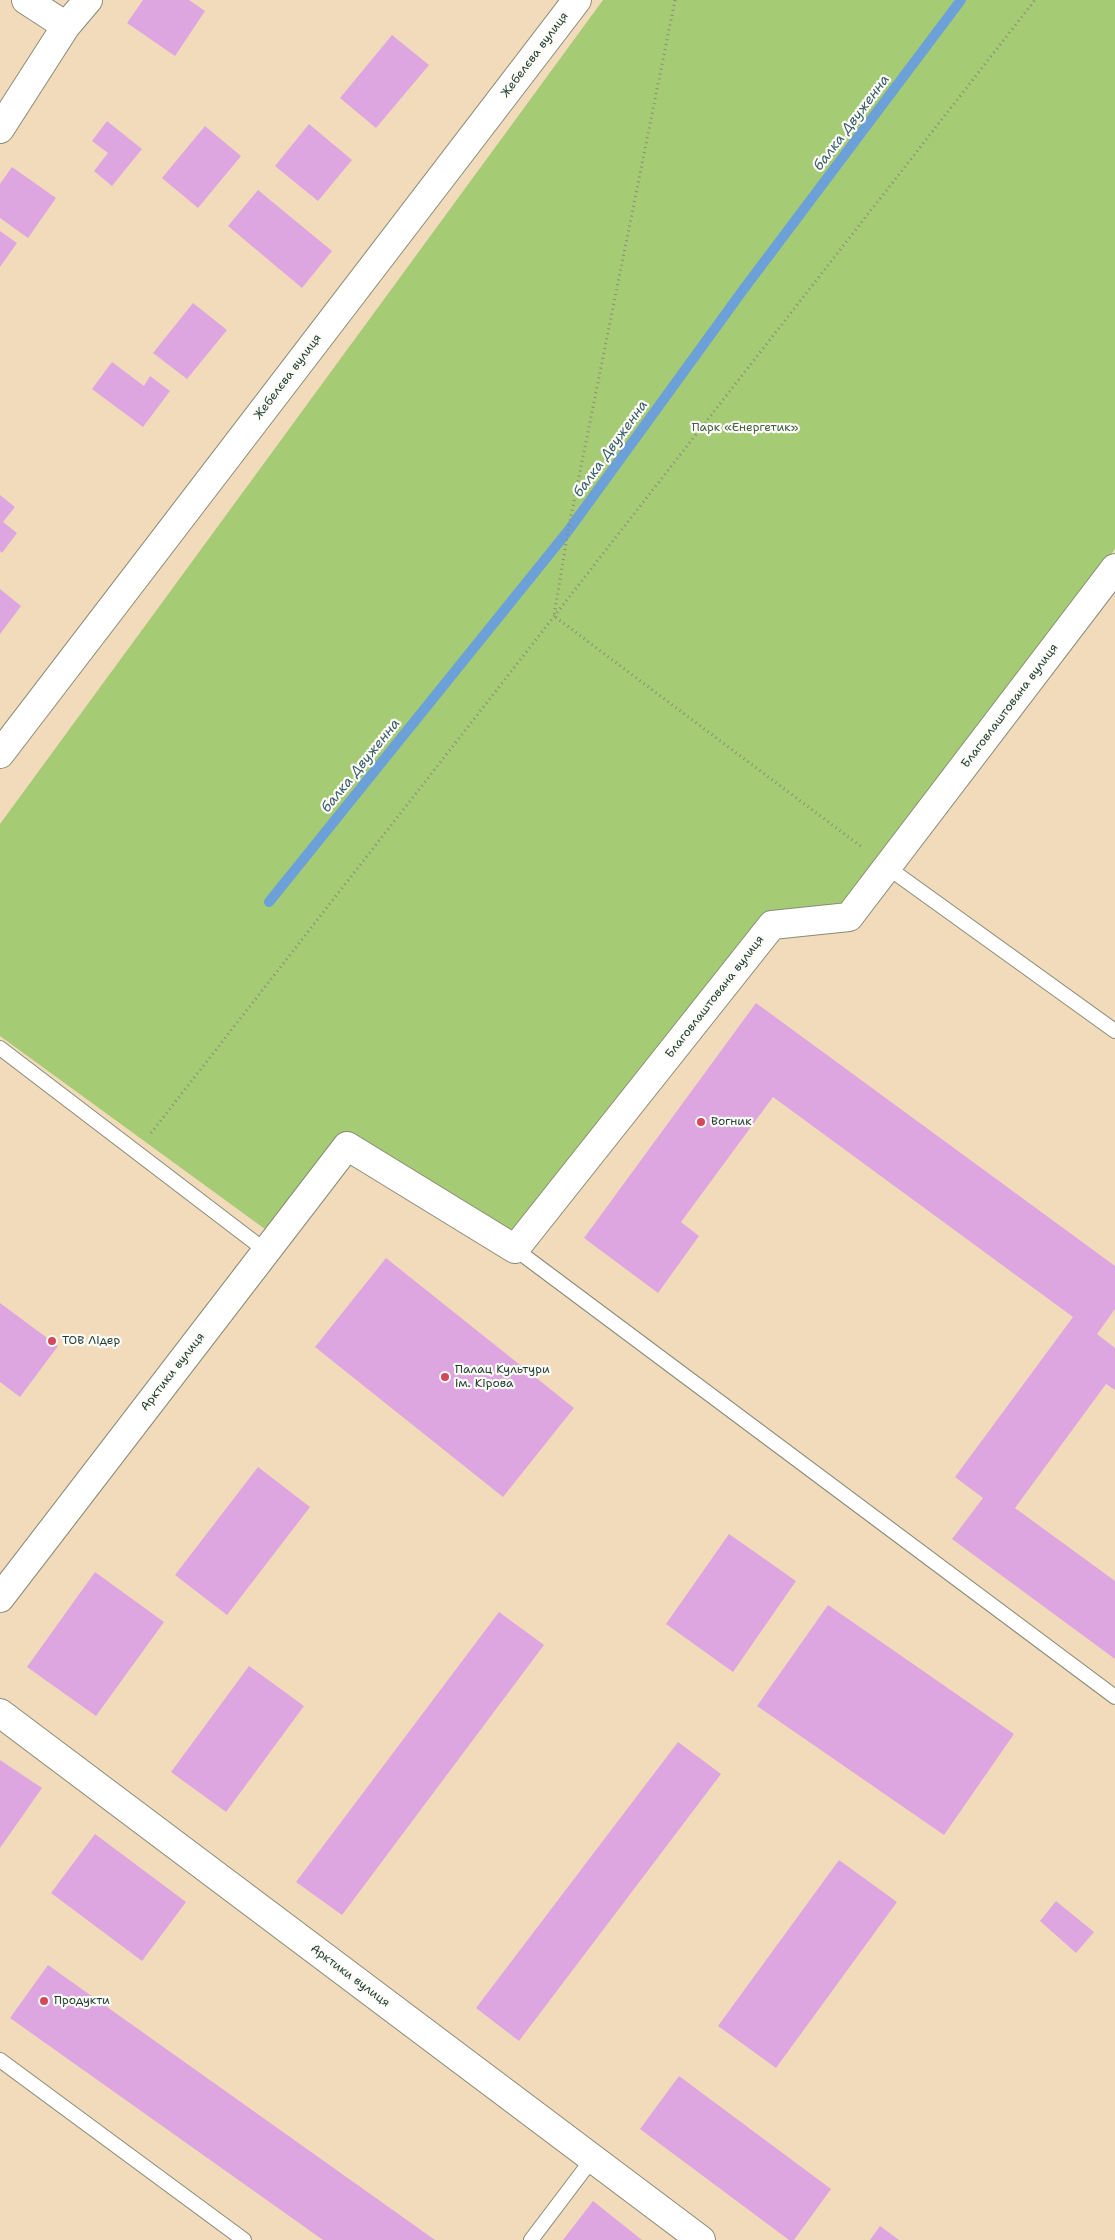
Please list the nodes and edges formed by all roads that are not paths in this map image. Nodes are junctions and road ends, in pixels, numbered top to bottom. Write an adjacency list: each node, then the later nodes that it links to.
1 (26, 0): 4 (street)
2 (88, 0): 4 (street)
3 (577, 0): 7 (street, Жебелєва вулиця)
4 (66, 26): 5 (street)
5 (0, 129)
6 (1115, 568): 8 (street, Благовлаштована вулиця)
7 (4, 740)
8 (887, 867): 9 (lane); 11 (street, Благовлаштована вулиця)
9 (1115, 1031)
10 (0, 1048): 12 (lane)
11 (515, 1249): 12 (street, Арктики вулиця); 14 (lane)
12 (266, 1252): 13 (street, Арктики вулиця)
13 (0, 1598)
14 (1115, 1697)
15 (0, 1712): 17 (street, Арктики вулиця)
16 (0, 2060): 18 (lane)
17 (593, 2158): 19 (lane); 20 (street, Арктики вулиця)
18 (244, 2240)
19 (531, 2240)
20 (701, 2240)

